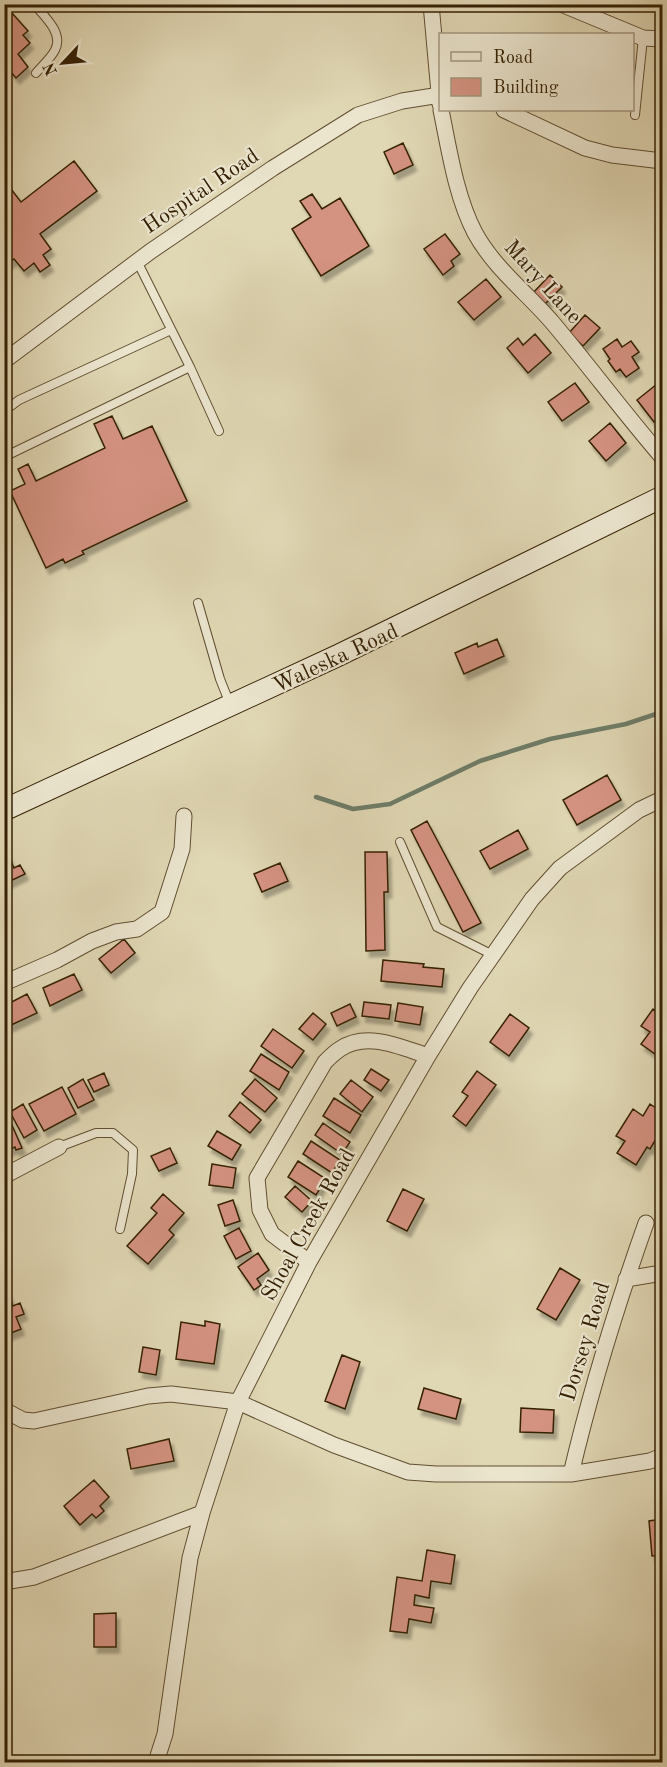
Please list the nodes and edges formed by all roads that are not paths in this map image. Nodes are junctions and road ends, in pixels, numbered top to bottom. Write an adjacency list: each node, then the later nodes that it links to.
1 (34, 4): 8 (lane)
2 (431, 4): 9 (street, Mary Lane)
3 (561, 4): 4 (street)
4 (631, 33)
5 (634, 34): 6 (street)
6 (643, 38): 7 (street); 13 (lane)
7 (663, 39)
8 (36, 73)
9 (439, 91)
10 (439, 102): 15 (street, Hospital Road)
11 (442, 111): 22 (street, Mary Lane)
12 (506, 111): 14 (street)
13 (635, 115)
14 (663, 161)
15 (137, 261): 16 (lane); 17 (street, Hospital Road)
16 (171, 330): 18 (lane); 19 (lane)
17 (6, 358)
18 (190, 367): 20 (lane); 21 (lane)
19 (4, 411)
20 (219, 431)
21 (4, 454)
22 (663, 457)
23 (663, 497): 25 (main road, Waleska Road)
24 (198, 603): 25 (lane)
25 (231, 705): 27 (main road, Waleska Road)
26 (663, 799): 30 (street, Shoal Creek Road)
27 (4, 810)
28 (184, 816): 31 (street)
29 (400, 842): 30 (lane)
30 (493, 955): 32 (street, Shoal Creek Road)
31 (4, 983)
32 (428, 1056): 37 (street, Shoal Creek Road); 37 (street)
33 (59, 1147): 34 (street); 36 (lane)
34 (4, 1176)
35 (646, 1223): 39 (street, Dorsey Road)
36 (120, 1228)
37 (309, 1262): 40 (street, Shoal Creek Road)
38 (663, 1273): 39 (street)
39 (626, 1279): 43 (street, Dorsey Road)
40 (238, 1402): 41 (street); 43 (street); 44 (street, Shoal Creek Road)
41 (4, 1410)
42 (663, 1456): 43 (street)
43 (571, 1474)
44 (201, 1513): 45 (street); 46 (street, Shoal Creek Road)
45 (4, 1582)
46 (156, 1762)

